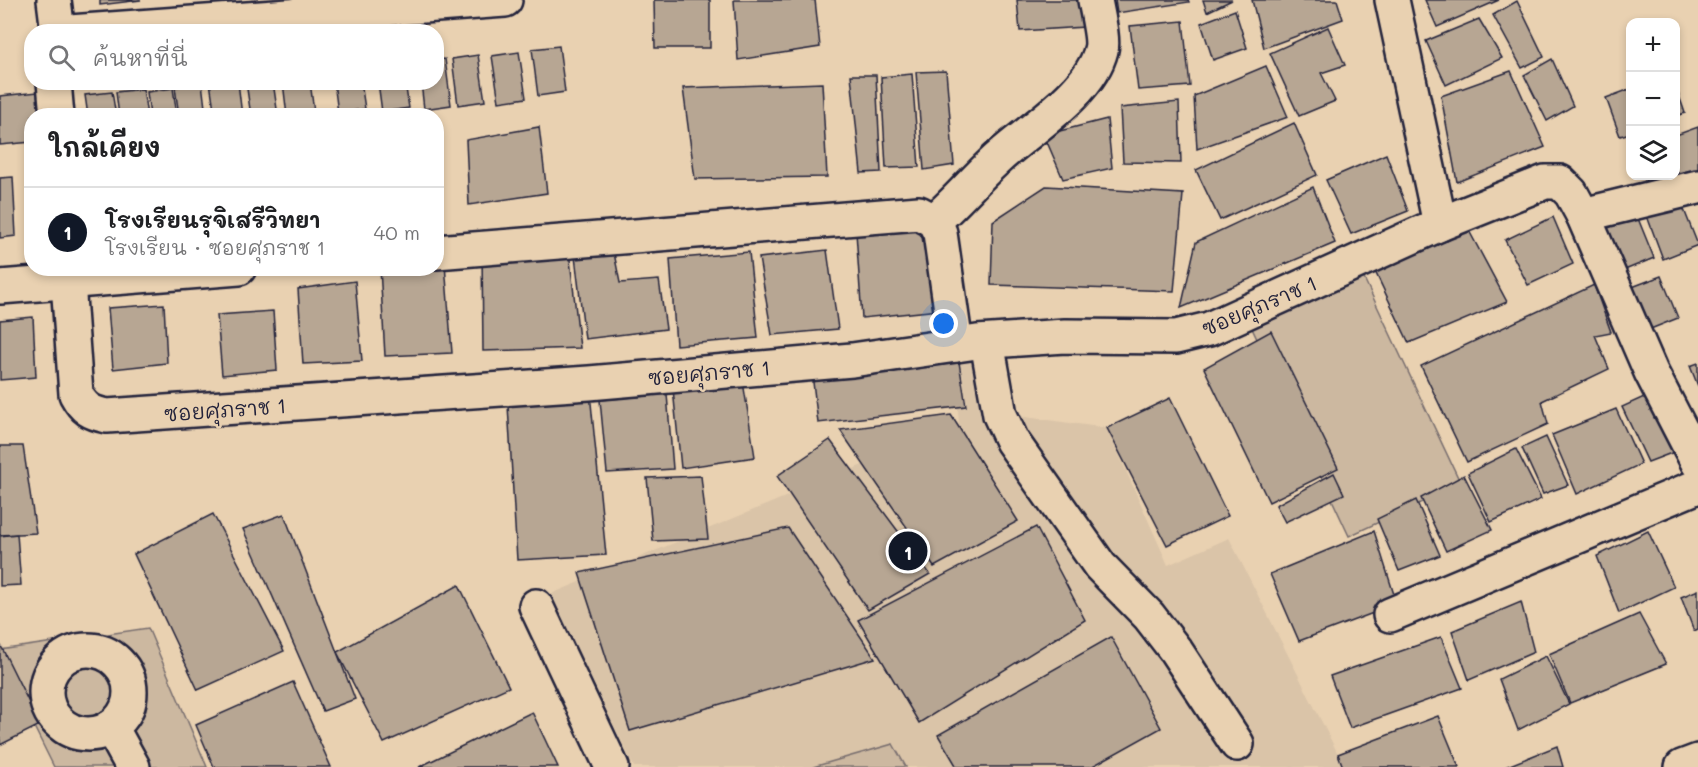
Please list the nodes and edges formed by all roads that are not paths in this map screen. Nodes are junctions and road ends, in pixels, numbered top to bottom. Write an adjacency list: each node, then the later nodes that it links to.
1 (54, 0): 5 (street)
2 (505, 0): 6 (street)
3 (1095, 0): 11 (street)
4 (1392, 0): 12 (street)
5 (57, 24)
6 (179, 24)
7 (55, 90): 8 (street)
8 (56, 108)
9 (1698, 187): 10 (street)
10 (1583, 216): 12 (street, ซอยศุภราช 1); 18 (street, ซอยศุภราช 1)
11 (934, 221): 13 (street); 17 (street)
12 (1440, 224): 17 (street, ซอยศุภราช 1)
13 (444, 251)
14 (61, 276): 16 (street)
15 (67, 276): 17 (street, ซอยศุภราช 1)
16 (0, 287)
17 (972, 344): 23 (street)
18 (1698, 463)
19 (1698, 486): 21 (street)
20 (536, 606): 26 (street)
21 (1390, 615)
22 (111, 728): 25 (street)
23 (1237, 744)
24 (1698, 760): 27 (street)
25 (133, 767)
26 (612, 767)
27 (1682, 767)

